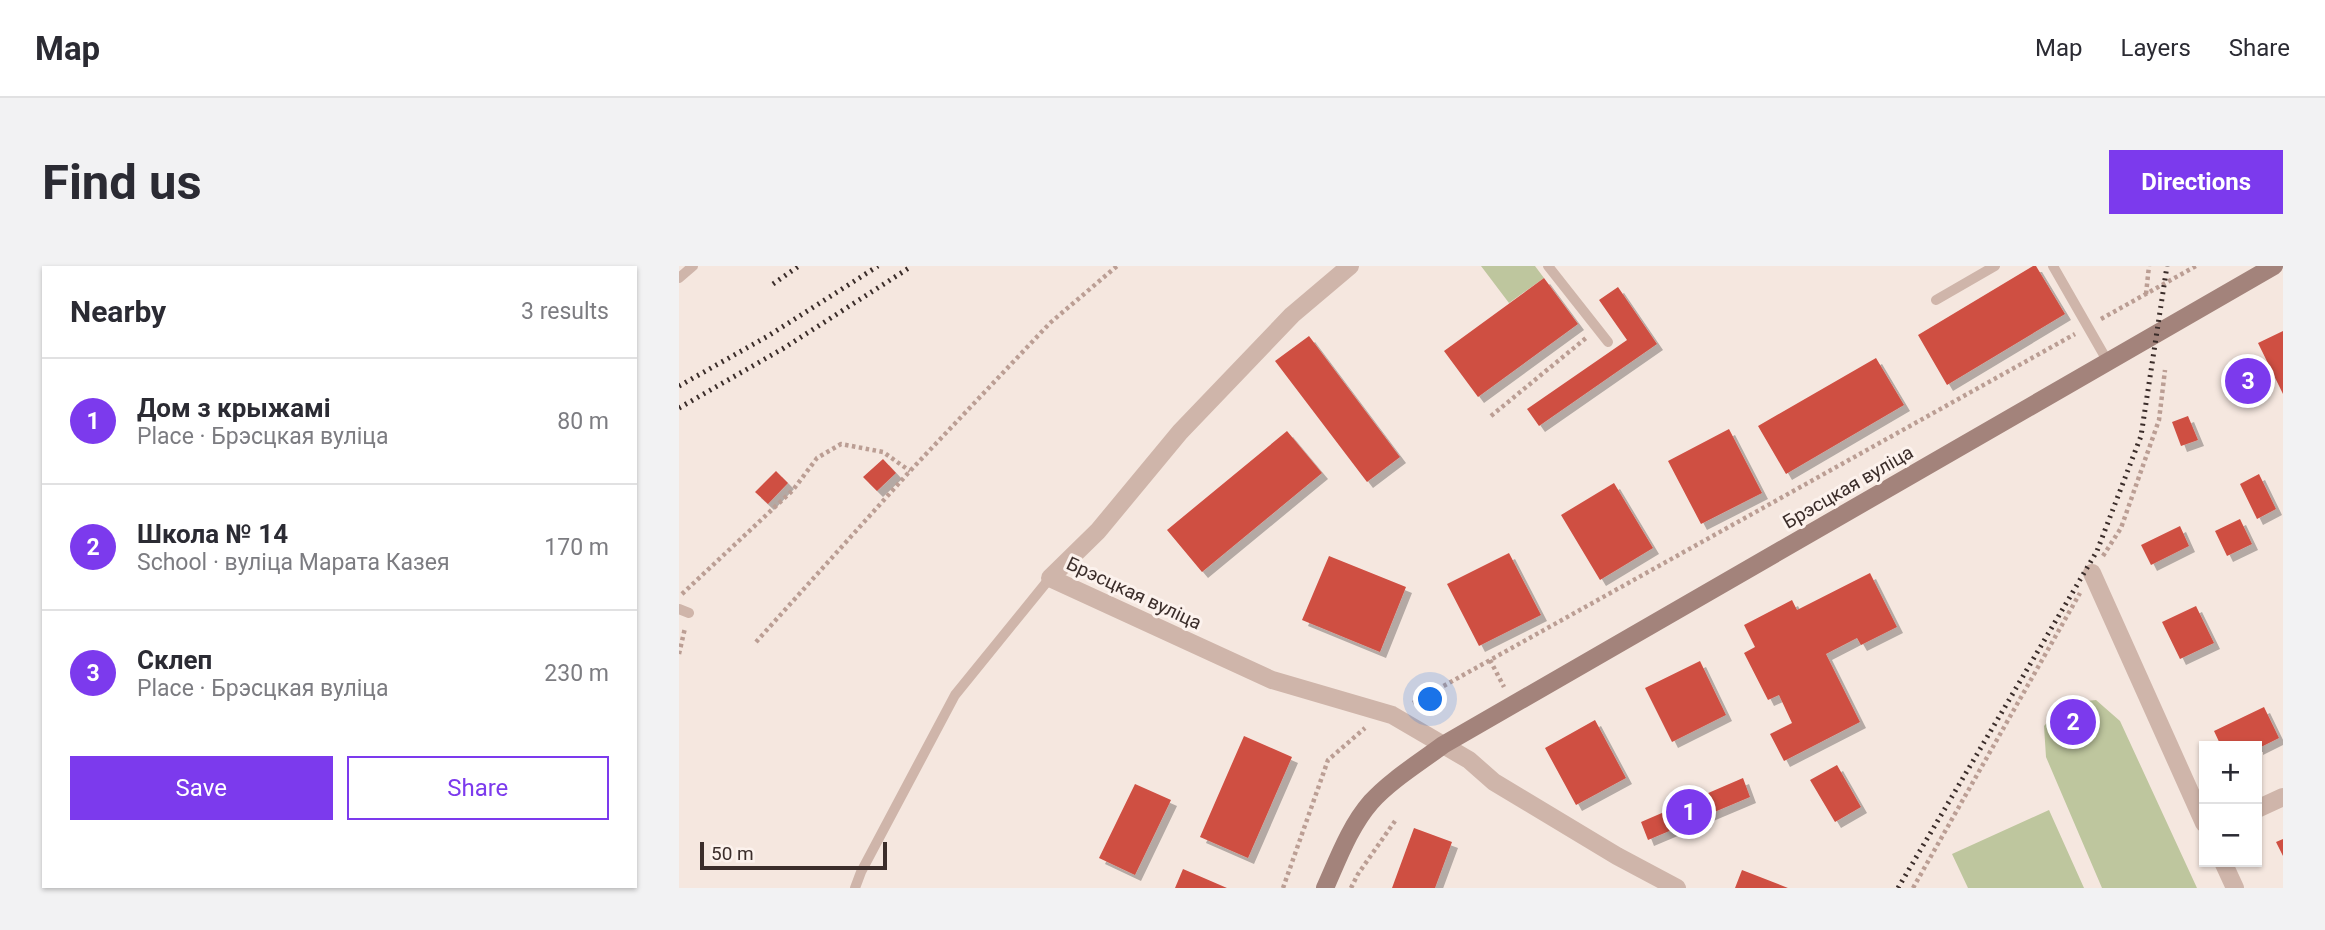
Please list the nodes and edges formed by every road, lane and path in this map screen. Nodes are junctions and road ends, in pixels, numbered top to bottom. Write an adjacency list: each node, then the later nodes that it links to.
1 (692, 266): 10 (lane)
2 (1117, 266): 19 (path)
3 (1350, 266): 21 (street, Брэсцкая вуліца)
4 (1548, 266): 14 (lane)
5 (1995, 266): 12 (lane)
6 (2053, 266): 13 (lane)
7 (2149, 266): 11 (path)
8 (2196, 266): 11 (path)
9 (2274, 266): 16 (main road, Брэсцкая вуліца)
10 (679, 278)
11 (2146, 294): 13 (path)
12 (1936, 300)
13 (2088, 327): 16 (lane); 26 (path)
14 (1598, 329): 15 (lane); 18 (path)
15 (1608, 342)
16 (2108, 362): 27 (main road, Брэсцкая вуліца)
17 (2165, 370): 20 (path)
18 (1491, 416)
19 (910, 471): 22 (path); 24 (path)
20 (2092, 573): 30 (street); 38 (path)
21 (1050, 578): 26 (street, Брэсцкая вуліца); 33 (lane)
22 (679, 597)
23 (684, 611): 25 (path)
24 (755, 642)
25 (679, 654)
26 (1392, 715): 27 (street, Брэсцкая вуліца); 34 (path)
27 (1443, 745): 35 (main road, Брэсцкая вуліца); 37 (street)
28 (2283, 797): 29 (street)
29 (2262, 807)
30 (2199, 812)
31 (1395, 821): 36 (path)
32 (2225, 867): 39 (street)
33 (855, 888)
34 (1283, 888)
35 (1325, 888)
36 (1352, 888)
37 (1677, 888)
38 (1913, 888)
39 (2235, 888)

